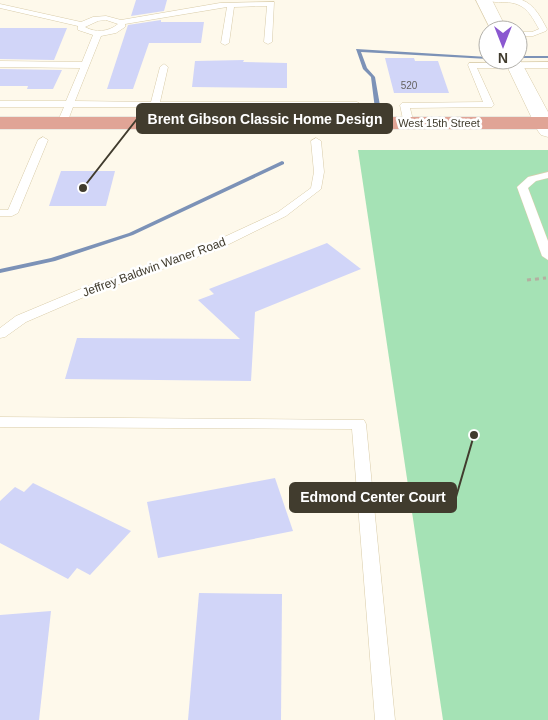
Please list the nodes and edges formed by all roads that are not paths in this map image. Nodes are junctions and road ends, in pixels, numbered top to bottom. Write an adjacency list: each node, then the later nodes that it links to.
1 (484, 0): 5 (street)
2 (493, 0): 9 (lane)
3 (231, 5): 6 (lane); 10 (lane); 11 (lane)
4 (0, 6): 7 (lane)
5 (494, 20)
6 (121, 22): 7 (lane); 8 (lane)
7 (82, 24): 8 (lane)
8 (98, 33): 14 (lane)
9 (528, 34)
10 (268, 42)
11 (225, 44)
12 (528, 63): 16 (lane)
13 (0, 64): 14 (lane)
14 (85, 64): 20 (lane)
15 (478, 65): 26 (lane)
16 (548, 65)
17 (164, 66): 21 (lane)
18 (518, 70): 27 (street)
19 (0, 104): 20 (lane)
20 (69, 104): 21 (lane); 24 (lane)
21 (155, 104): 25 (lane)
22 (357, 105): 25 (lane)
23 (0, 122): 24 (main road, West 15th Street)
24 (62, 123): 25 (main road, West 15th Street)
25 (314, 123): 26 (main road, West 15th Street); 27 (main road, West 15th Street); 29 (main road, West 15th Street); 33 (lane, Jeffrey Baldwin Waner Road)
26 (409, 124): 27 (main road, West 15th Street)
27 (547, 129)
28 (0, 140): 29 (main road, West 15th Street)
29 (44, 140): 31 (lane)
30 (548, 175): 32 (lane)
31 (0, 213)
32 (548, 256)
33 (0, 334)
34 (0, 422): 35 (lane)
35 (385, 720)

